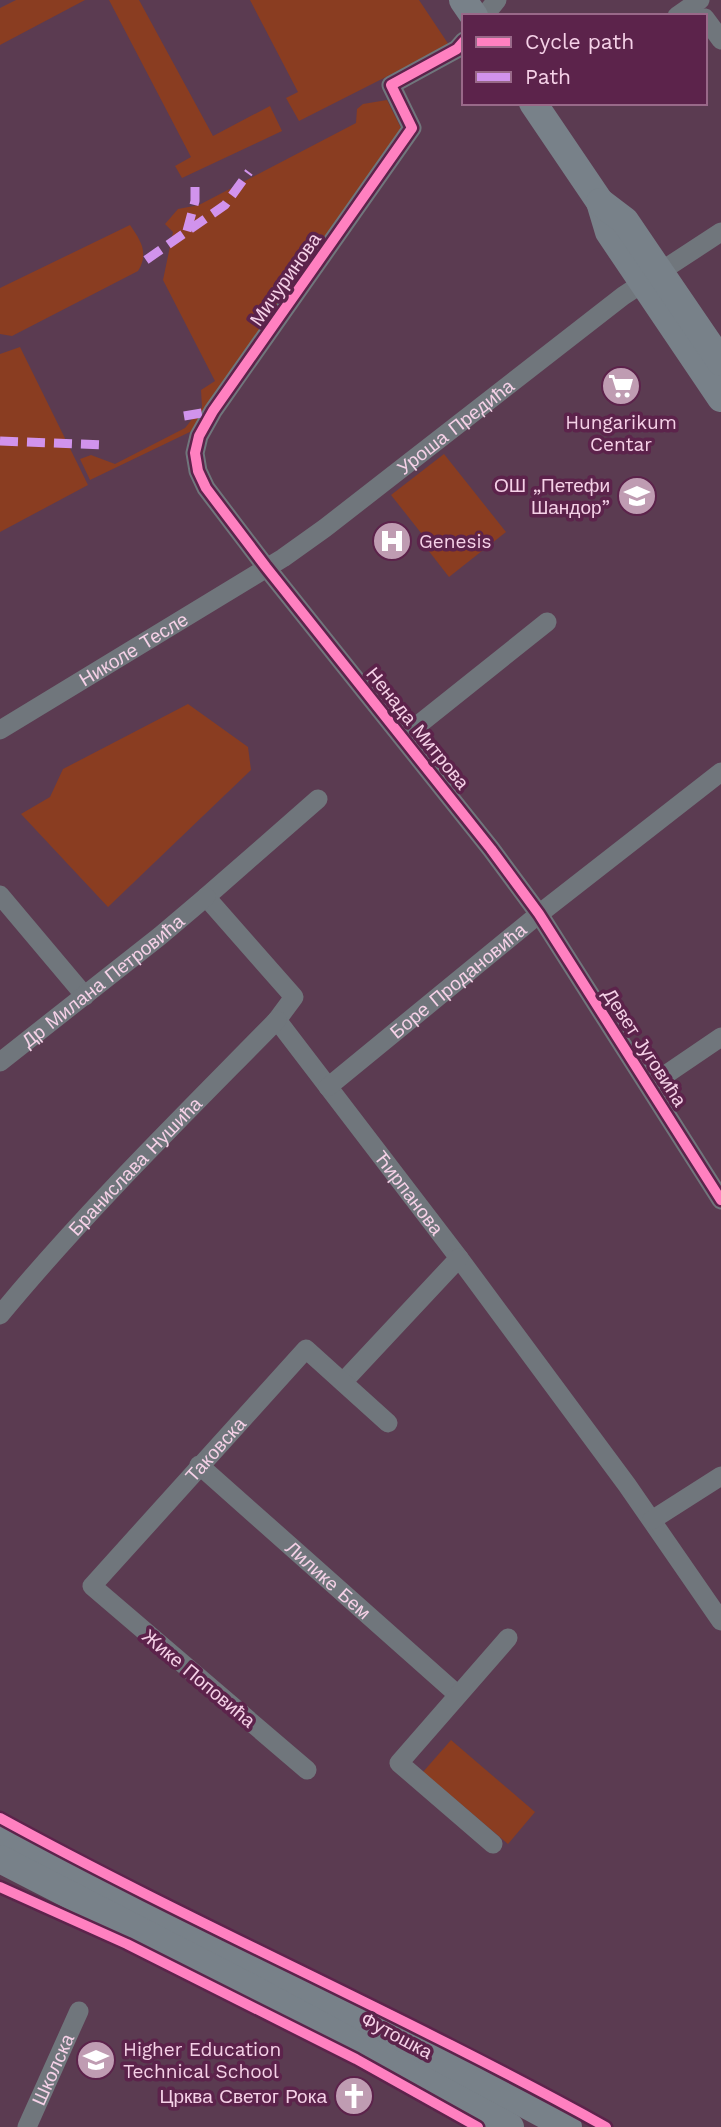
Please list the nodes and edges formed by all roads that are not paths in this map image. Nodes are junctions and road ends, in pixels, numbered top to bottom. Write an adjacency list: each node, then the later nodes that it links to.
1 (497, 0): 3 (street)
2 (701, 9): 4 (street)
3 (486, 14)
4 (684, 14)
5 (707, 18): 6 (street)
6 (721, 40)
7 (462, 43): 13 (street, Мичуринова)
8 (534, 105): 10 (main road)
9 (721, 232): 10 (street, Уроша Предића)
10 (651, 277): 11 (main road); 12 (main road); 13 (street, Уроша Предића)
11 (721, 362)
12 (721, 398)
13 (266, 567): 15 (street, Николе Тесле); 16 (street, Ненада Митрова)
14 (547, 622): 16 (street)
15 (0, 730)
16 (404, 737): 21 (street, Ненада Митрова)
17 (721, 772): 21 (street, Боре Продановића)
18 (318, 799): 20 (street)
19 (0, 895): 22 (street)
20 (206, 897): 22 (street, Др Милана Петровића); 23 (street)
21 (539, 914): 26 (street, Девет Југовића); 27 (street, Боре Продановића)
22 (85, 996): 25 (street, Др Милана Петровића)
23 (277, 1020): 27 (street, Ћирпанова); 30 (street, Бранислава Нушића)
24 (721, 1037): 26 (street)
25 (0, 1062)
26 (649, 1086): 28 (street, Девет Југовића)
27 (328, 1087): 29 (street, Ћирпанова)
28 (721, 1200)
29 (459, 1258): 31 (street); 35 (street, Ћирпанова)
30 (0, 1315)
31 (343, 1382): 32 (street, Таковска); 33 (street, Таковска)
32 (388, 1423)
33 (199, 1465): 36 (street, Таковска); 39 (street, Лилике Бем)
34 (721, 1476): 35 (street)
35 (652, 1520): 37 (street, Ћирпанова)
36 (92, 1586): 40 (street, Жике Поповића)
37 (721, 1621)
38 (508, 1639): 39 (street)
39 (458, 1695): 42 (street)
40 (307, 1770)
41 (0, 1830): 47 (main road, Футошка)
42 (493, 1843)
43 (0, 1859): 46 (main road, Футошка)
44 (79, 2011): 45 (street, Школска)
45 (27, 2127)
46 (510, 2127)
47 (568, 2127)

